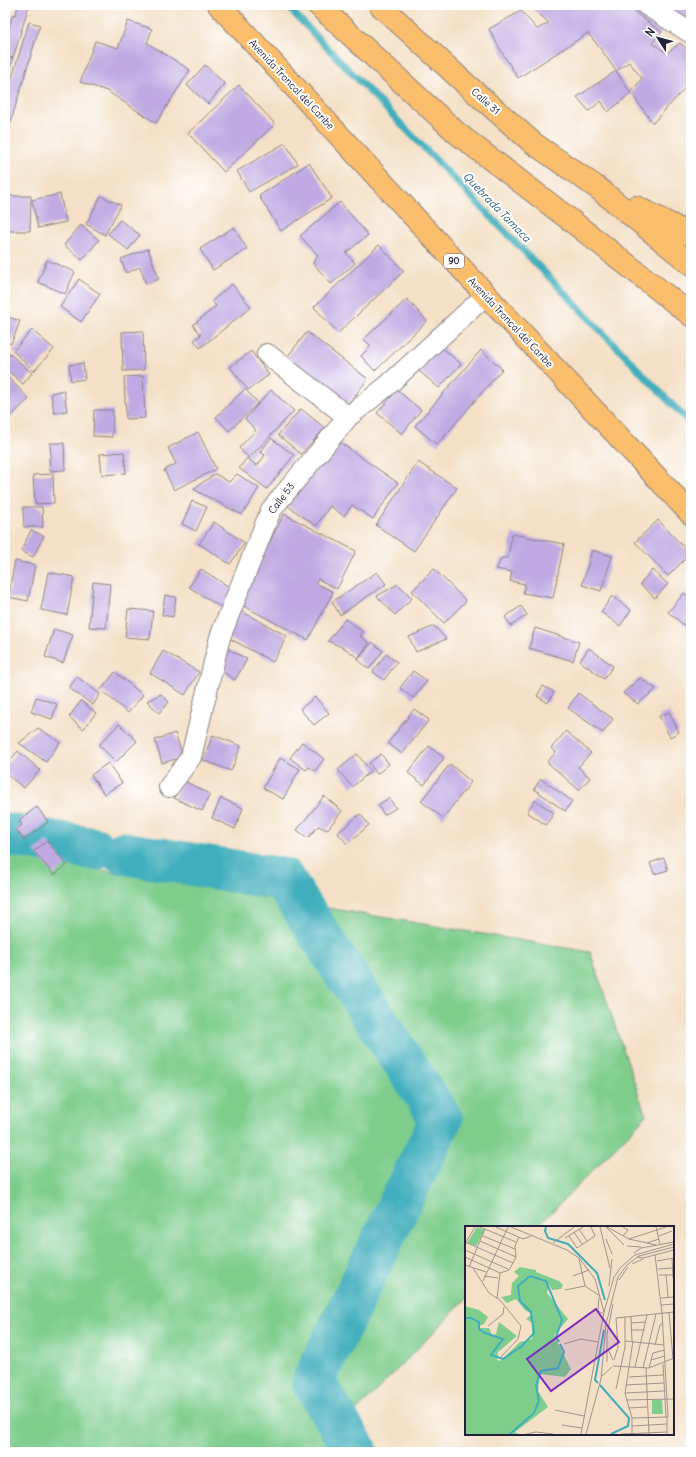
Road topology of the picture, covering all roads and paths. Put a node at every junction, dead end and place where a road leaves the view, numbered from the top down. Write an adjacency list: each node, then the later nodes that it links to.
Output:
1 (220, 5): 9 (main road, Avenida Troncal del Caribe / 90)
2 (318, 5): 10 (main road)
3 (380, 5): 6 (main road, Calle 31)
4 (646, 5): 5 (street)
5 (691, 33)
6 (599, 189): 7 (main road); 8 (main road)
7 (691, 235)
8 (691, 264)
9 (486, 295): 12 (street, Calle 53); 13 (main road, Avenida Troncal del Caribe / 90)
10 (691, 316)
11 (266, 354): 12 (street)
12 (348, 417): 14 (street, Calle 53)
13 (691, 514)
14 (169, 787)

